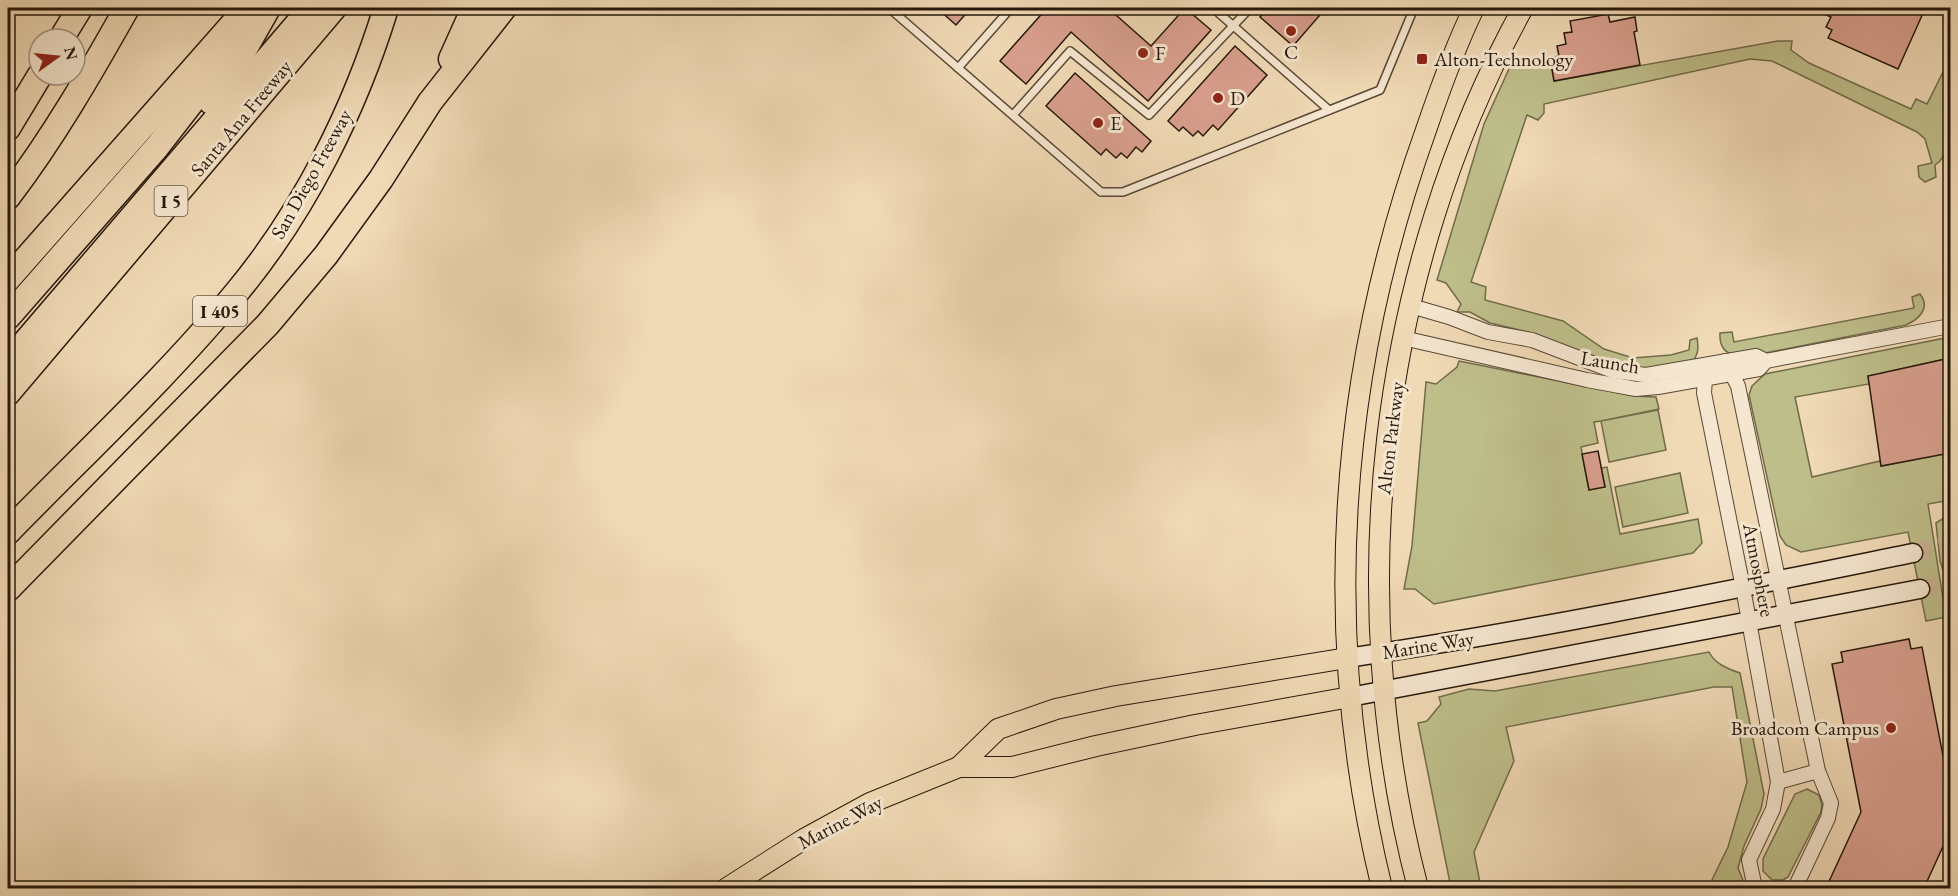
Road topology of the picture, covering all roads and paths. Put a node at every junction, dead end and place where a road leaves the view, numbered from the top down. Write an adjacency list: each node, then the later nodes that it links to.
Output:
1 (80, 8): 18 (highway)
2 (127, 8): 25 (highway)
3 (249, 8): 26 (highway); 28 (highway)
4 (268, 8): 32 (highway)
5 (311, 8): 34 (highway)
6 (334, 8): 37 (highway, Santa Ana Freeway / I 5)
7 (386, 8): 38 (highway, San Diego Freeway / I 405)
8 (474, 8): 21 (highway)
9 (504, 8): 21 (highway)
10 (889, 8): 19 (lane)
11 (1011, 8): 19 (lane)
12 (1213, 8): 17 (lane)
13 (1250, 8): 17 (lane)
14 (1414, 8): 22 (lane)
15 (1474, 8): 47 (main road, Alton Parkway)
16 (1523, 8): 27 (main road, Alton Parkway)
17 (1233, 26): 22 (lane); 23 (lane)
18 (68, 27)
19 (958, 68): 23 (lane)
20 (33, 87): 24 (highway)
21 (430, 102): 42 (highway)
22 (1329, 111): 23 (lane)
23 (1013, 115)
24 (8, 128)
25 (8, 197)
26 (8, 279)
27 (1411, 306): 30 (street, Launch); 31 (main road, Alton Parkway)
28 (8, 317)
29 (1950, 326): 35 (street, Launch)
30 (1488, 332): 33 (street); 36 (street, Launch)
31 (1404, 338): 33 (street, Launch); 46 (main road, Alton Parkway)
32 (8, 342)
33 (1482, 355): 36 (street, Launch)
34 (8, 362)
35 (1728, 367): 36 (street, Launch); 40 (street, Atmosphere)
36 (1706, 371): 41 (street, Atmosphere)
37 (8, 393)
38 (8, 532)
39 (1913, 552): 40 (main road, Marine Way)
40 (1778, 581): 41 (main road, Marine Way); 44 (street, Atmosphere)
41 (1743, 588): 45 (street, Atmosphere); 46 (main road, Marine Way)
42 (8, 589)
43 (1920, 589): 44 (main road, Marine Way)
44 (1785, 615): 45 (main road, Marine Way); 51 (street, Atmosphere)
45 (1750, 622): 48 (main road, Marine Way); 52 (street, Atmosphere)
46 (1381, 653): 47 (main road, Marine Way); 48 (main road, Alton Parkway)
47 (1347, 658): 49 (main road, Alton Parkway); 50 (main road, Marine Way)
48 (1385, 689): 49 (main road, Marine Way); 55 (main road, Alton Parkway)
49 (1350, 697): 50 (main road, Marine Way); 54 (main road, Alton Parkway)
50 (959, 767): 53 (main road, Marine Way)
51 (1818, 771): 52 (street); 57 (street, Atmosphere)
52 (1778, 782): 56 (street, Atmosphere)
53 (727, 888)
54 (1382, 888)
55 (1418, 888)
56 (1755, 888)
57 (1795, 888)

